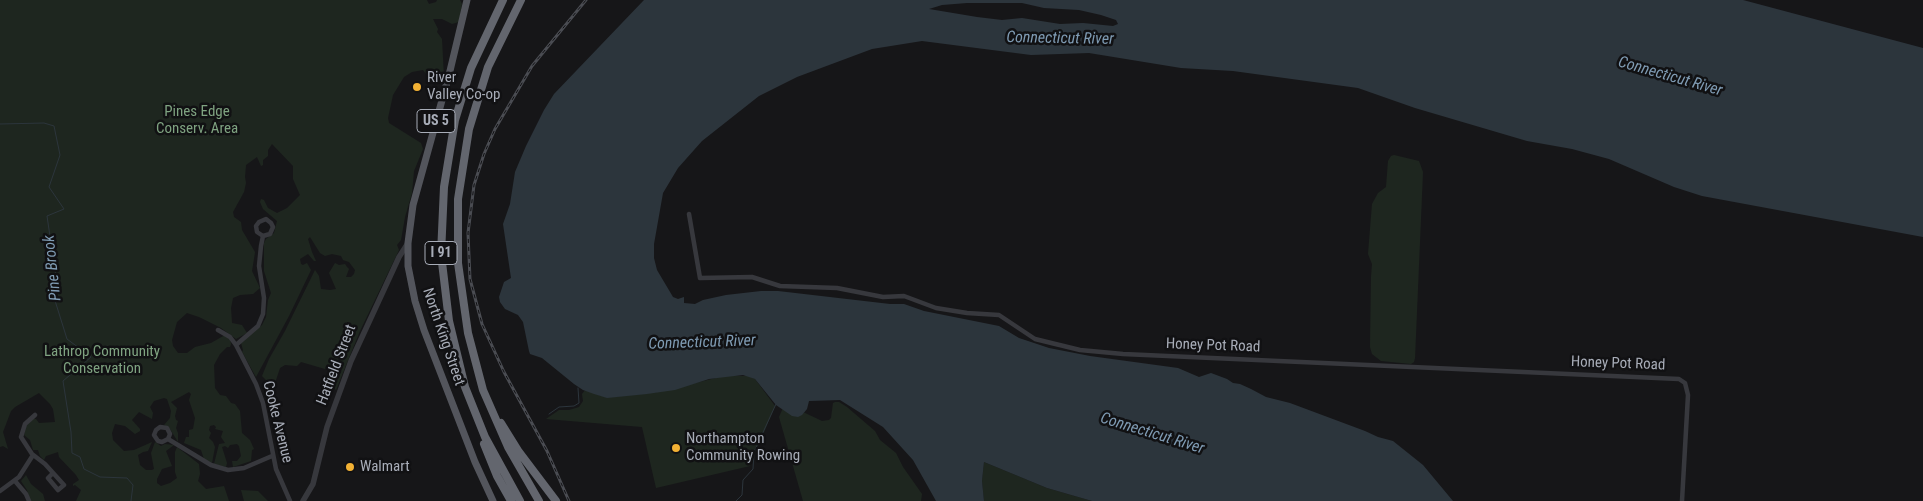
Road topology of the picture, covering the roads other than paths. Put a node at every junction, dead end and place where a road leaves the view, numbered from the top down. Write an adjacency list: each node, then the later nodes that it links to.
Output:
1 (467, 0): 6 (main road, North King Street / US 5)
2 (502, 0): 10 (highway, I 91)
3 (521, 0): 7 (highway, I 91)
4 (689, 214): 26 (street, Honey Pot Road)
5 (263, 236): 9 (street)
6 (408, 243): 20 (street, Hatfield Street); 21 (main road, North King Street / US 5)
7 (466, 327): 24 (highway, I 91); 25 (highway)
8 (218, 330): 9 (street, Cooke Avenue)
9 (236, 345): 14 (street, Cooke Avenue)
10 (470, 400): 22 (highway); 23 (highway, I 91)
11 (35, 415): 13 (street)
12 (168, 439): 14 (street)
13 (33, 455): 15 (street); 16 (street)
14 (272, 456): 19 (street, Cooke Avenue)
15 (53, 473)
16 (15, 480): 17 (street); 18 (street)
17 (0, 490)
18 (29, 501)
19 (290, 501)
20 (303, 501)
21 (492, 501)
22 (511, 501)
23 (520, 501)
24 (539, 501)
25 (556, 501)
26 (1682, 501)

